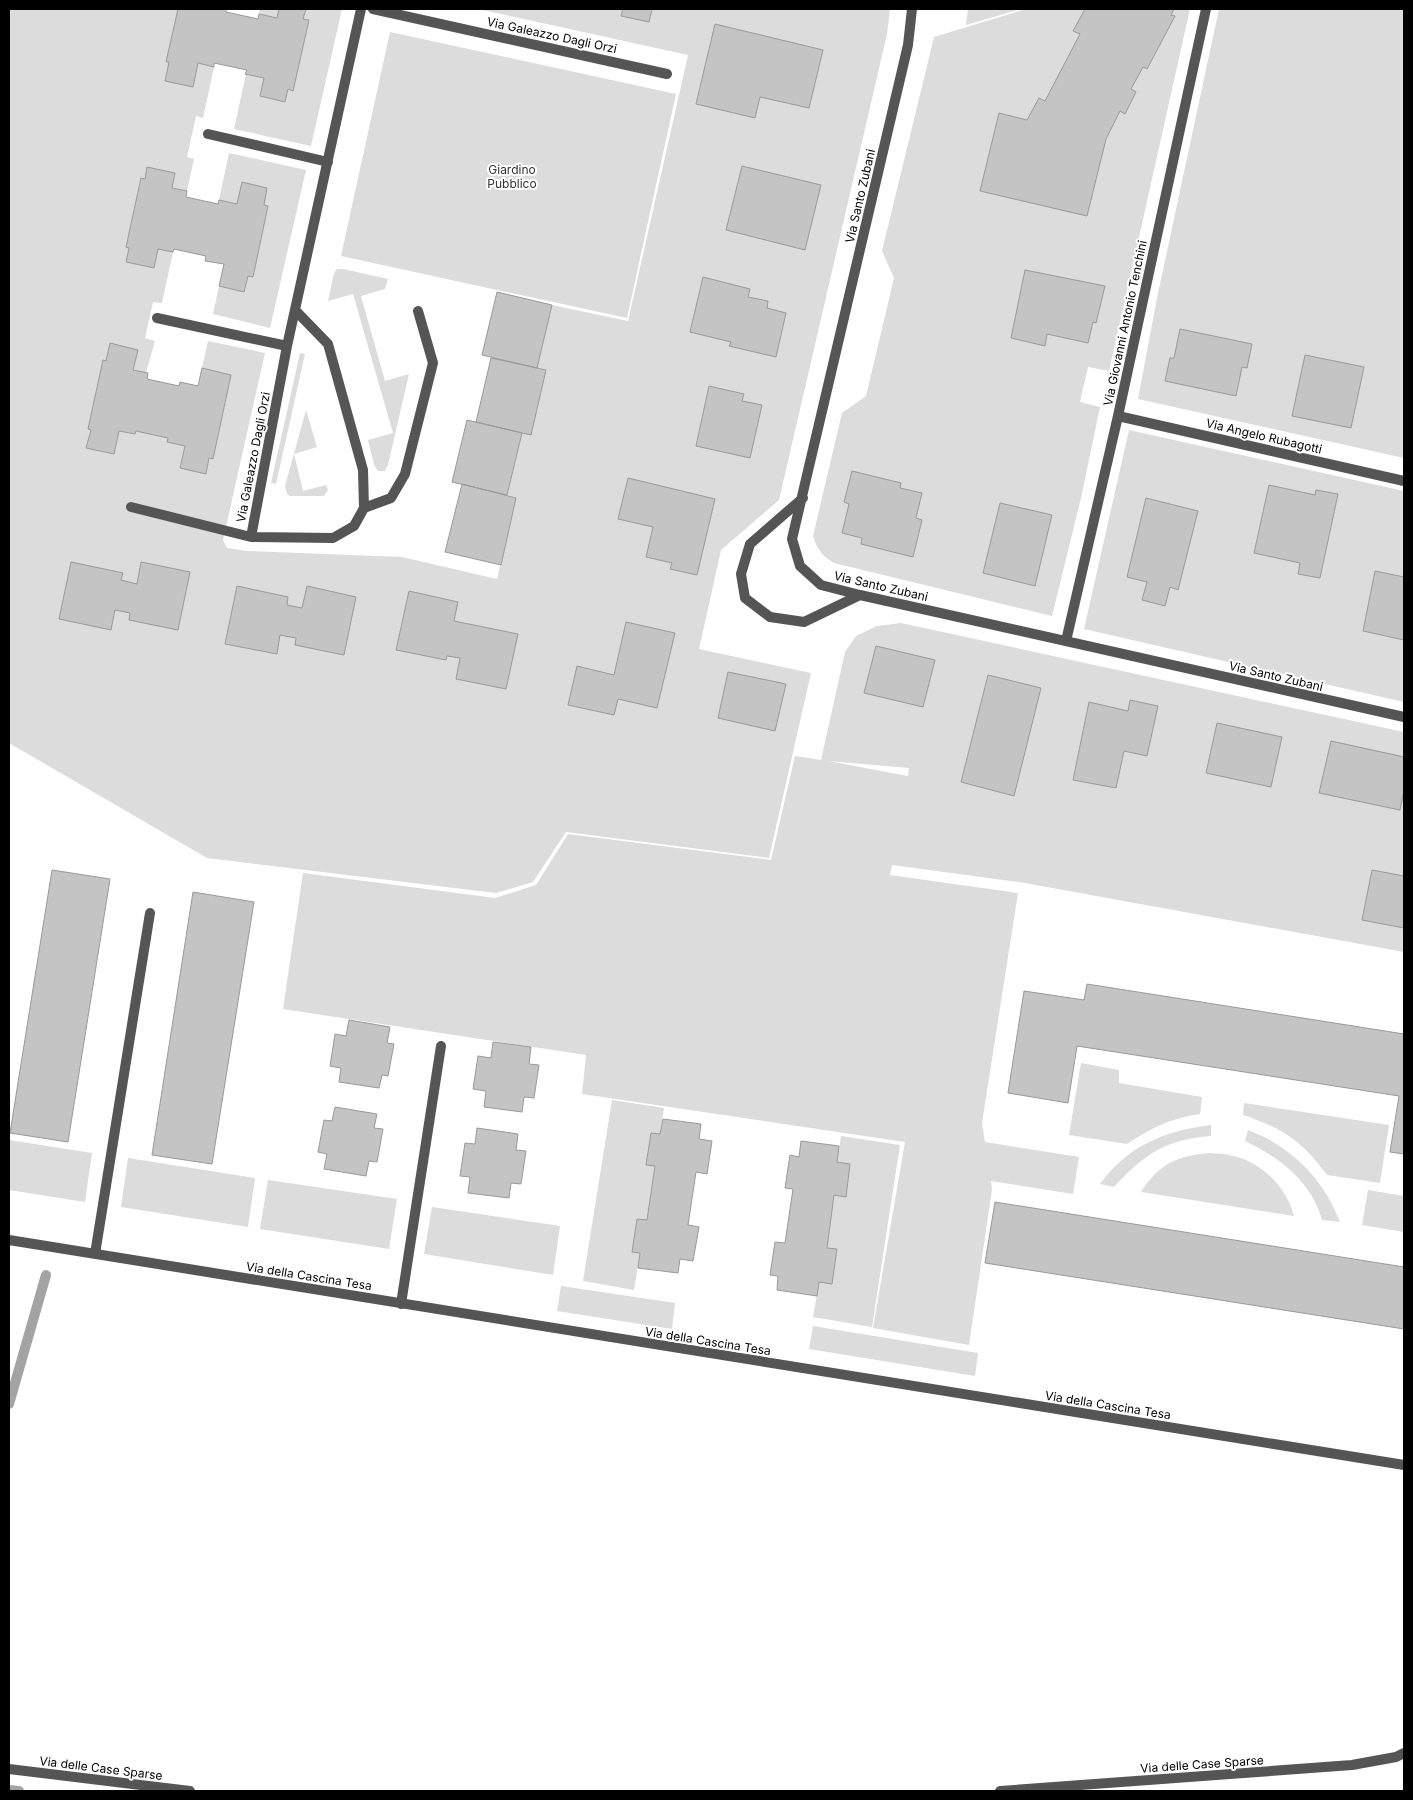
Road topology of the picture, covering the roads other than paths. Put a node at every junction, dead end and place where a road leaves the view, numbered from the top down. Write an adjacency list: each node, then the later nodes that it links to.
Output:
1 (361, 9): 7 (street, Via Galeazzo Dagli Orzi)
2 (373, 9): 5 (street, Via Galeazzo Dagli Orzi)
3 (912, 9): 14 (street, Via Santo Zubani)
4 (1206, 9): 12 (street, Via Giovanni Antonio Tenchini)
5 (667, 74)
6 (208, 134): 7 (street)
7 (328, 162): 8 (street, Via Galeazzo Dagli Orzi)
8 (295, 310): 11 (street, Via Galeazzo Dagli Orzi); 16 (street)
9 (418, 311): 16 (street)
10 (157, 318): 11 (street)
11 (287, 346): 17 (street, Via Galeazzo Dagli Orzi)
12 (1118, 416): 13 (street, Via Angelo Rubagotti); 19 (street, Via Giovanni Antonio Tenchini)
13 (1404, 481)
14 (803, 498): 18 (street, Via Santo Zubani); 18 (street)
15 (130, 507): 17 (street)
16 (364, 508): 17 (street, Via Galeazzo Dagli Orzi)
17 (251, 537)
18 (860, 595): 19 (street, Via Santo Zubani)
19 (1066, 641): 20 (street, Via Santo Zubani)
20 (1404, 717)
21 (150, 913): 24 (street)
22 (441, 1046): 25 (street)
23 (9, 1240): 24 (street, Via della Cascina Tesa)
24 (94, 1254): 25 (street, Via della Cascina Tesa)
25 (402, 1304): 26 (street, Via della Cascina Tesa)
26 (1404, 1466)
27 (1404, 1753): 30 (street, Via delle Case Sparse)
28 (9, 1769): 29 (street, Via delle Case Sparse)
29 (190, 1791)
30 (1000, 1791)

